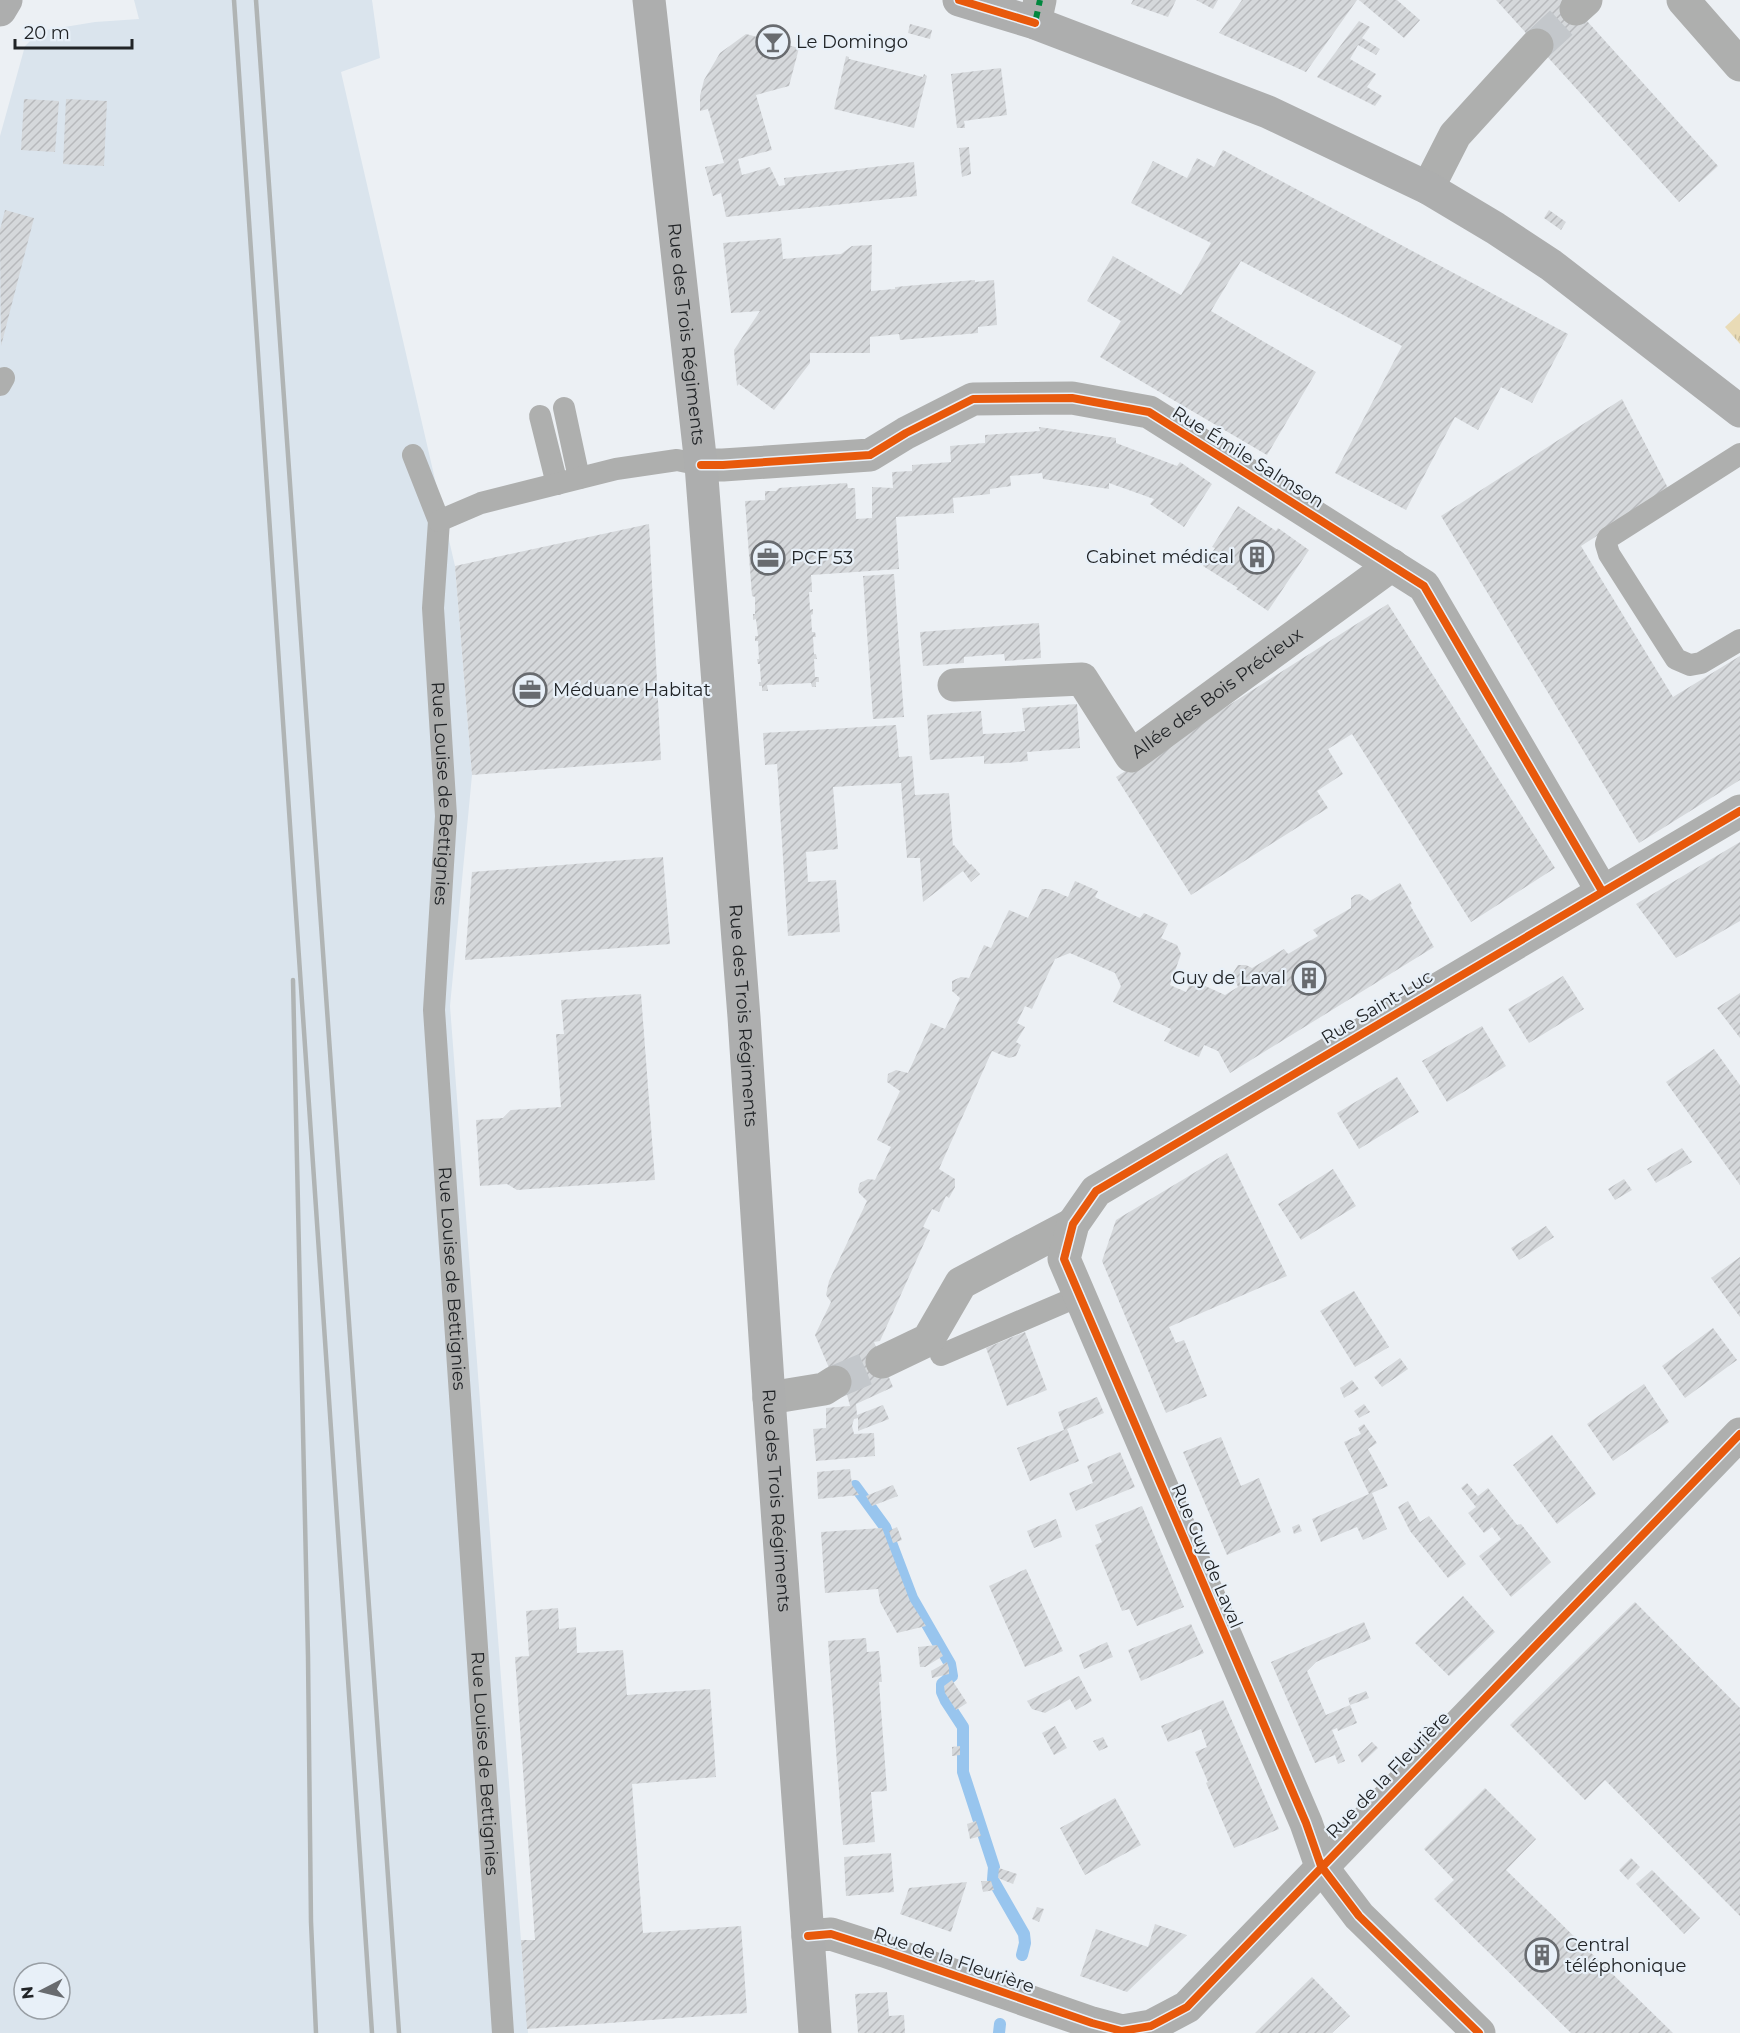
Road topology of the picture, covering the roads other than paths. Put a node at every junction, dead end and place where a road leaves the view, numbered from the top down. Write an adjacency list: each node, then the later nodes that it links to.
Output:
1 (6, 0): 5 (main road)
2 (649, 0): 15 (main road, Rue des Trois Régiments)
3 (959, 0): 6 (main road)
4 (1683, 0): 8 (street)
5 (0, 10)
6 (1038, 12): 9 (main road)
7 (1537, 45): 9 (street)
8 (1740, 65)
9 (1428, 188): 11 (main road)
10 (564, 408): 16 (lane)
11 (1740, 411)
12 (540, 416): 17 (lane)
13 (1740, 454): 20 (lane)
14 (413, 455): 18 (lane)
15 (701, 465): 16 (lane); 19 (street, Rue Émile Salmson); 30 (main road, Rue des Trois Régiments)
16 (579, 478): 17 (lane)
17 (557, 484): 18 (lane)
18 (439, 521): 34 (lane, Rue Louise de Bettignies)
19 (1392, 565): 21 (street, Allée des Bois Précieux); 23 (street, Rue Émile Salmson)
20 (1740, 639)
21 (954, 685)
22 (1740, 811): 23 (street, Rue Saint-Luc)
23 (1602, 891): 24 (street, Rue Saint-Luc)
24 (1073, 1224): 25 (street, Rue Saint-Luc); 28 (street)
25 (1064, 1258): 26 (street, Rue Guy de Laval)
26 (1079, 1296): 27 (lane); 32 (street, Rue Guy de Laval)
27 (941, 1355)
28 (882, 1362)
29 (835, 1382): 30 (street)
30 (769, 1398): 33 (main road, Rue des Trois Régiments)
31 (1740, 1434): 32 (street, Rue de la Fleurière)
32 (1321, 1866): 33 (street, Rue de la Fleurière); 36 (street, Rue Guy de Laval)
33 (808, 1936): 35 (main road, Rue des Trois Régiments)
34 (503, 2033)
35 (815, 2033)
36 (1479, 2033)

